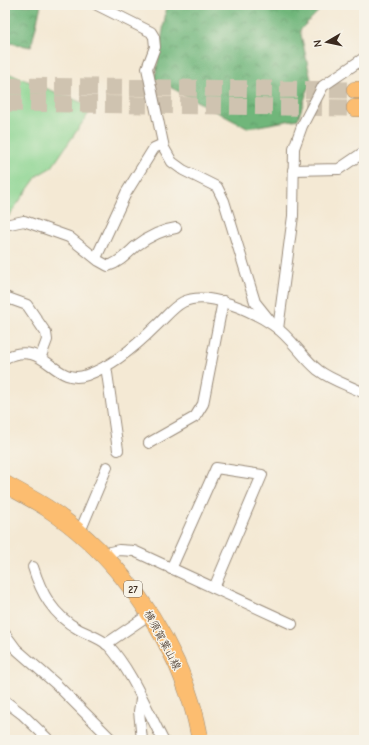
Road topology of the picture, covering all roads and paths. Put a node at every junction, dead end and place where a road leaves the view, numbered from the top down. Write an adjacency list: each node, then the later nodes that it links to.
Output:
1 (96, 5): 3 (street)
2 (364, 58): 5 (street)
3 (163, 144): 8 (street); 11 (street)
4 (364, 152): 5 (street)
5 (293, 170): 11 (street)
6 (5, 225): 8 (street)
7 (176, 228): 8 (street)
8 (96, 258)
9 (5, 297): 12 (street)
10 (222, 301): 11 (street); 14 (street); 16 (street)
11 (276, 327): 15 (street)
12 (41, 356): 13 (street); 14 (street)
13 (5, 358)
14 (106, 366): 17 (street)
15 (364, 393)
16 (148, 443)
17 (118, 450)
18 (107, 467): 20 (street)
19 (5, 484): 20 (main road, 横須賀葉山線 / 27)
20 (79, 534): 21 (main road, 横須賀葉山線 / 27)
21 (101, 554): 23 (street); 25 (main road, 横須賀葉山線 / 27)
22 (33, 567): 28 (street)
23 (171, 569): 24 (street); 24 (street)
24 (214, 588): 26 (street)
25 (150, 614): 28 (street); 35 (main road, 横須賀葉山線 / 27)
26 (292, 624)
27 (5, 634): 32 (street)
28 (106, 644): 29 (street)
29 (141, 699): 33 (street); 34 (street)
30 (5, 701): 31 (street)
31 (49, 740)
32 (112, 740)
33 (142, 740)
34 (163, 740)
35 (200, 740)

